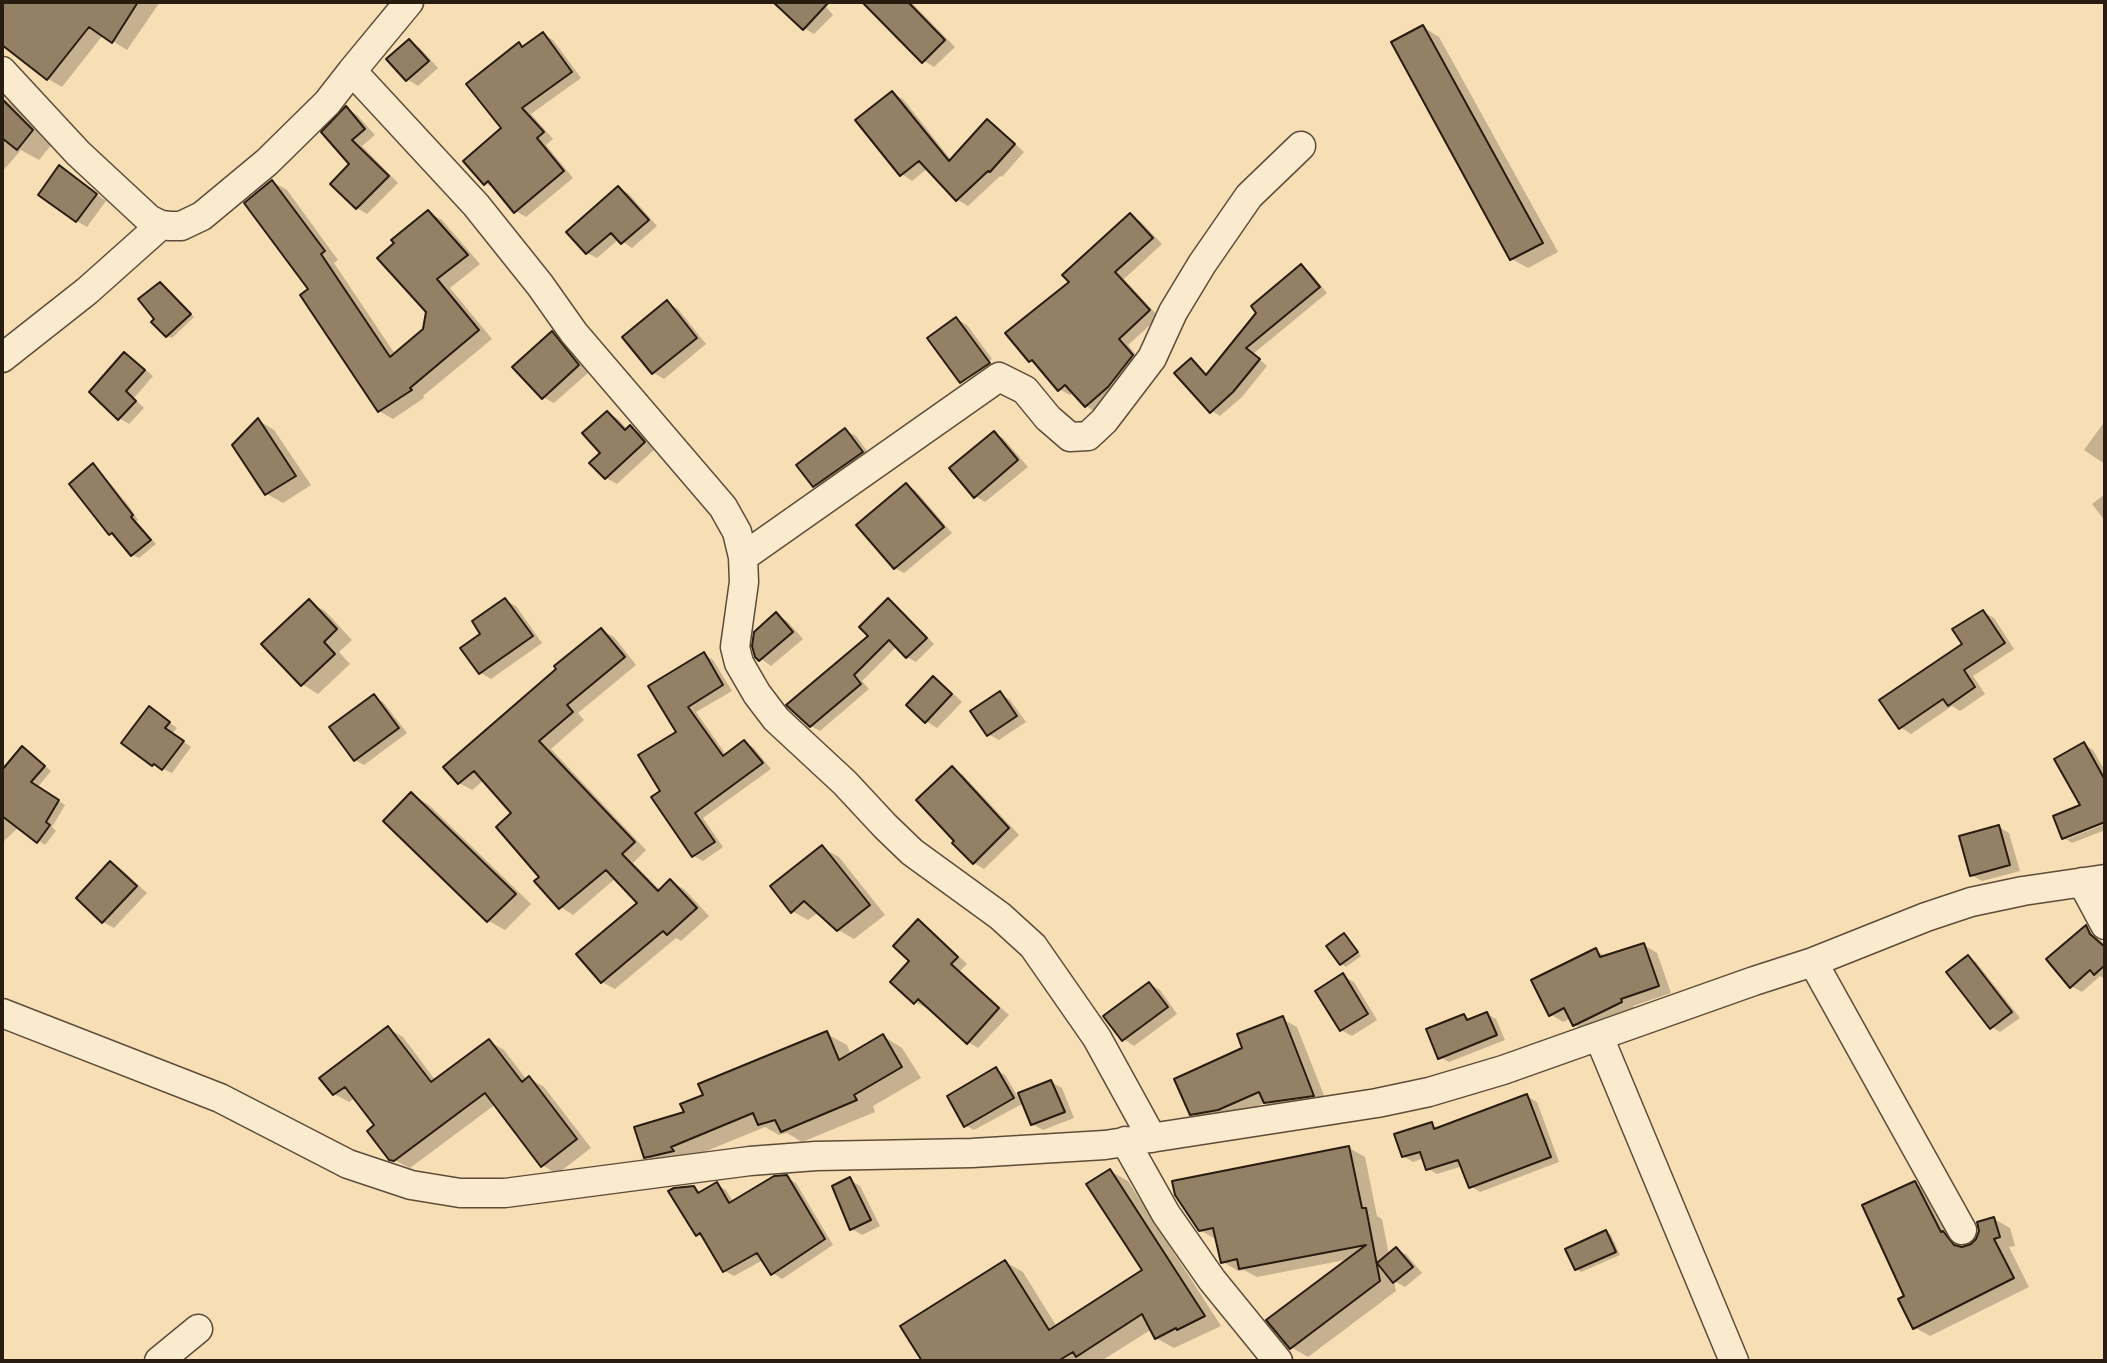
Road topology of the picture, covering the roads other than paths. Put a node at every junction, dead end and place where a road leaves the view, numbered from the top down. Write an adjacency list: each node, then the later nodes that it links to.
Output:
1 (409, 2): 3 (street)
2 (2, 71): 5 (street)
3 (352, 71): 5 (street); 7 (street)
4 (1301, 146): 7 (street)
5 (161, 225): 6 (street)
6 (2, 358)
7 (743, 557): 13 (street)
8 (2094, 881): 9 (street); 10 (street)
9 (2105, 925)
10 (1813, 962): 12 (street); 14 (street)
11 (2, 1013): 13 (street)
12 (1599, 1037): 13 (street); 18 (street)
13 (1138, 1140): 17 (street)
14 (1962, 1230)
15 (198, 1329): 16 (street)
16 (159, 1361)
17 (1278, 1361)
18 (1734, 1361)

